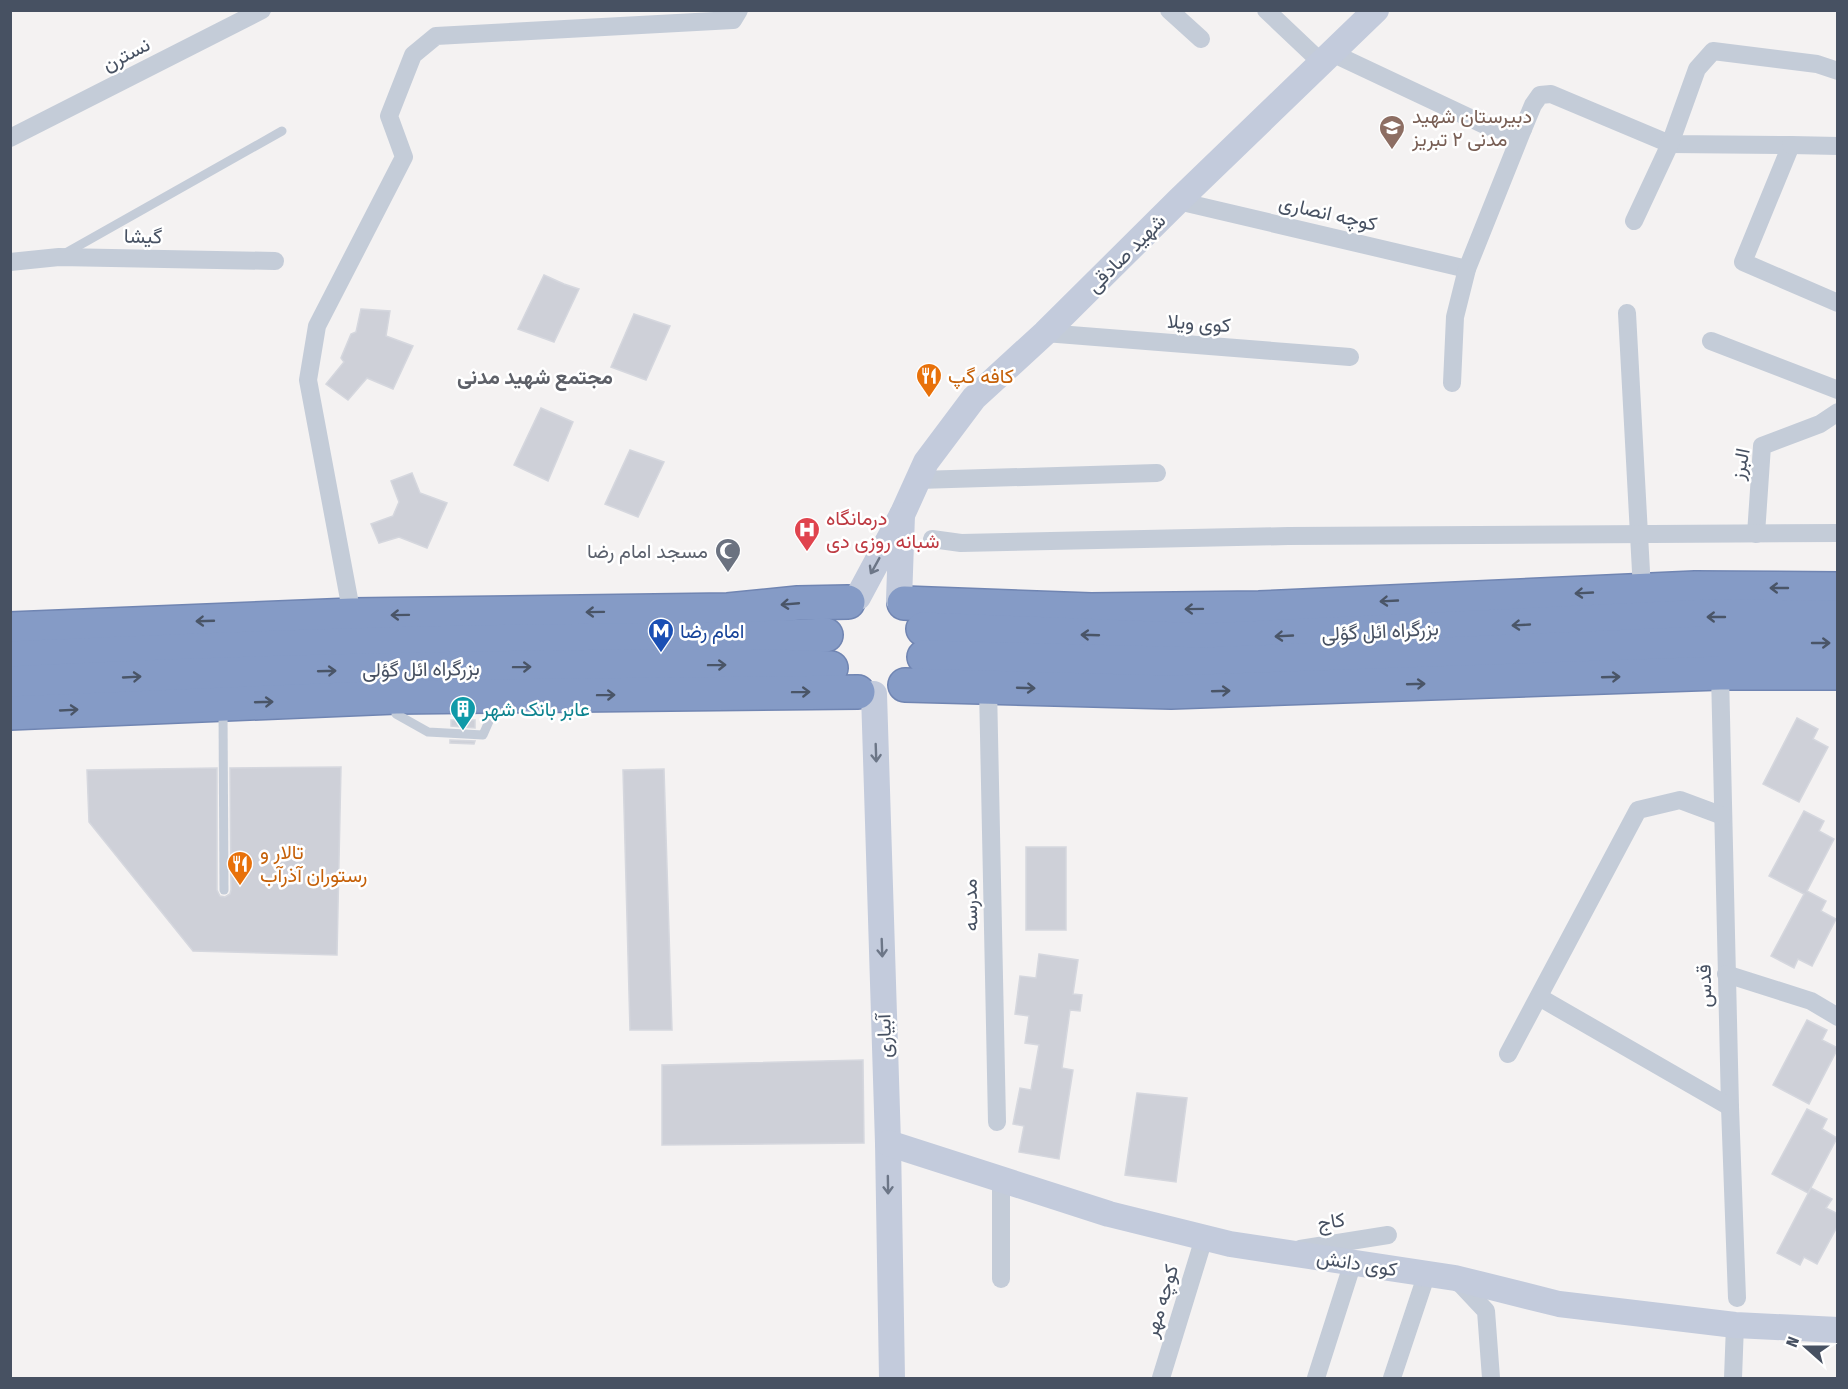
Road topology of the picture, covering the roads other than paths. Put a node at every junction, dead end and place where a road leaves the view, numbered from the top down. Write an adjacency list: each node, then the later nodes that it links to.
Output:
1 (262, 10): 11 (street, نسترن)
2 (739, 10): 40 (street)
3 (1169, 10): 6 (street)
4 (1266, 10): 7 (street)
5 (1366, 14): 7 (main road, شهید صادقی)
6 (1201, 39)
7 (1328, 58): 9 (street); 15 (main road, شهید صادقی)
8 (1838, 71): 12 (street)
9 (1523, 129): 12 (street); 20 (street)
10 (282, 131): 17 (lane)
11 (10, 138)
12 (1670, 144): 13 (street); 16 (street)
13 (1791, 145): 14 (street); 21 (street)
14 (1838, 146)
15 (1179, 201): 20 (street, کوچه انصاری); 23 (main road, شهید صادقی)
16 (1634, 222)
17 (59, 257): 18 (street, گیشا); 19 (street, گیشا)
18 (275, 261)
19 (10, 262)
20 (1467, 269): 26 (street)
21 (1838, 303)
22 (1628, 313): 32 (street)
23 (1045, 333): 25 (street, کوی ویلا); 30 (main road, شهید صادقی)
24 (1711, 341): 27 (street)
25 (1350, 357)
26 (1452, 383)
27 (1838, 390)
28 (1838, 412): 34 (street, البرز)
29 (1157, 473): 30 (street)
30 (918, 480): 31 (main road, شهید صادقی)
31 (903, 515): 38 (main road, شهید صادقی, one-way to 38); 39 (main road, شهید صادقی)
32 (1639, 533): 34 (street); 35 (street); 37 (street)
33 (1838, 533): 34 (street)
34 (1756, 534)
35 (932, 539)
36 (1838, 589): 37 (highway, one-way to 37)
37 (1642, 590): 39 (highway, one-way to 39)
38 (853, 600): 39 (highway); 40 (highway, one-way to 40); 43 (highway)
39 (901, 602): 44 (highway)
40 (352, 615): 42 (highway, one-way to 42)
41 (1838, 617): 44 (highway, بزرگراه ائل گؤلی, one-way to 44)
42 (10, 628)
43 (826, 635): 46 (highway, بزرگراه ائل گؤلی); 47 (highway)
44 (923, 643): 45 (highway, بزرگراه ائل گؤلی, one-way to 45); 51 (highway)
45 (1838, 643)
46 (10, 658)
47 (831, 668): 50 (highway, بزرگراه ائل گؤلی, one-way to 47); 53 (highway)
48 (1720, 673): 49 (highway); 52 (highway, one-way to 48); 58 (street, قدس)
49 (1838, 674)
50 (10, 683)
51 (905, 685): 52 (highway); 53 (highway)
52 (988, 687): 65 (street, مدرسه)
53 (866, 693): 54 (highway, one-way to 53); 66 (main road, آبیاری, one-way to 66)
54 (501, 696): 55 (highway, one-way to 54); 57 (lane)
55 (223, 703): 56 (highway, one-way to 55); 59 (lane)
56 (10, 713)
57 (396, 714)
58 (1723, 816): 60 (street, قدس); 61 (street)
59 (224, 890)
60 (1726, 974): 62 (street); 64 (street, قدس)
61 (1539, 997): 63 (street); 64 (street)
62 (1838, 1017)
63 (1508, 1054)
64 (1730, 1107): 75 (street, قدس)
65 (997, 1122)
66 (888, 1143): 67 (main road, کوی دانش); 78 (main road, آبیاری, one-way to 78)
67 (1001, 1179): 69 (main road, کوی دانش); 74 (street)
68 (1388, 1235): 70 (street, کاج)
69 (1204, 1238): 70 (main road, کوی دانش); 79 (street, کوچه مهر)
70 (1281, 1252): 71 (main road, کوی دانش)
71 (1353, 1262): 72 (main road, کوی دانش); 80 (street)
72 (1427, 1274): 73 (main road, کوی دانش); 81 (street)
73 (1455, 1278): 76 (main road, کوی دانش); 82 (street)
74 (1001, 1279)
75 (1737, 1298)
76 (1735, 1325): 77 (main road, کوی دانش); 83 (street)
77 (1838, 1330)
78 (889, 1372)
79 (1161, 1378)
80 (1316, 1378)
81 (1392, 1378)
82 (1491, 1378)
83 (1732, 1378)

